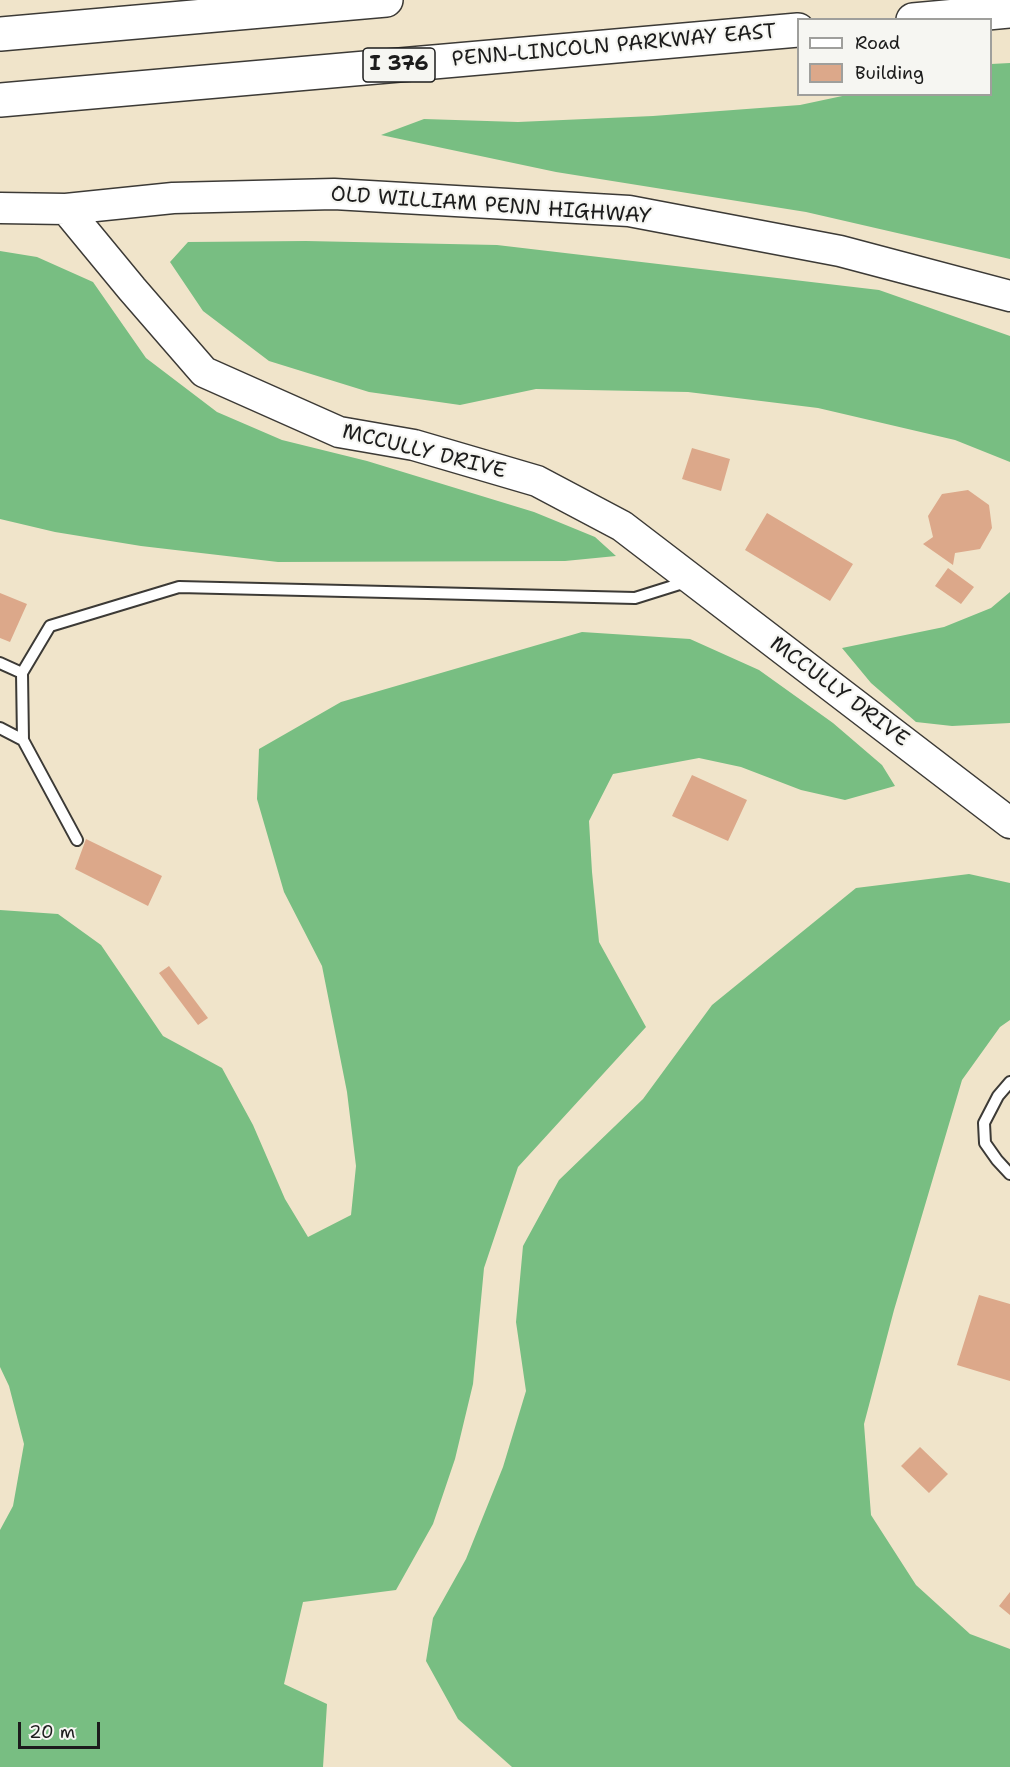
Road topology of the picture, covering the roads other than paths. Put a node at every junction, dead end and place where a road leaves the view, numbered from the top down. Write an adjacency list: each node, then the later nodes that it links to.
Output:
1 (386, 0): 5 (highway)
2 (1010, 11): 3 (highway)
3 (935, 18)
4 (797, 30): 6 (highway, PENN-LINCOLN PARKWAY EAST / I 376)
5 (0, 34)
6 (0, 100)
7 (0, 208): 8 (street, OLD WILLIAM PENN HIGHWAY)
8 (66, 209): 9 (street, OLD WILLIAM PENN HIGHWAY); 10 (street, MCCULLY DRIVE)
9 (1010, 296)
10 (692, 580): 12 (lane); 15 (street, MCCULLY DRIVE)
11 (0, 663): 12 (lane)
12 (21, 673): 14 (lane)
13 (0, 728): 14 (lane)
14 (23, 740): 16 (lane)
15 (1010, 823)
16 (77, 840)
17 (1010, 1082): 18 (lane)
18 (1010, 1174)

